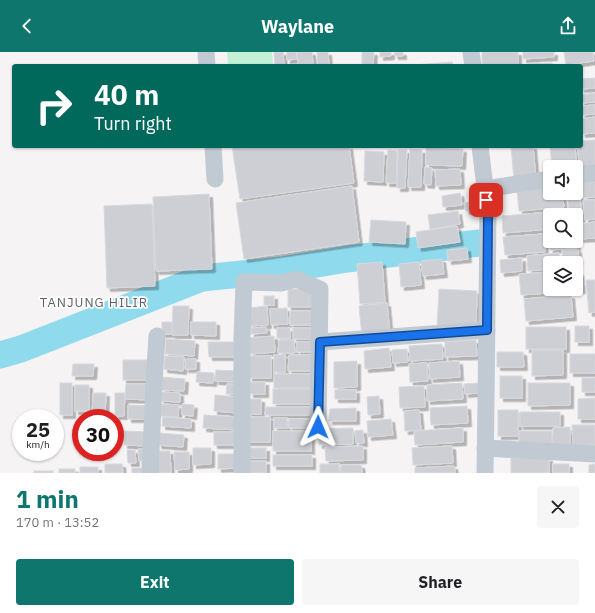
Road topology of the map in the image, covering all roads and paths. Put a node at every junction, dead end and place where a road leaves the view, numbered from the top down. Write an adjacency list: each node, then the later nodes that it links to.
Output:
1 (206, 52): 3 (street)
2 (471, 52): 4 (street)
3 (207, 64)
4 (473, 64)
5 (213, 148): 9 (street)
6 (480, 148): 11 (street)
7 (595, 173): 8 (street)
8 (583, 174)
9 (215, 179)
10 (543, 180): 11 (street)
11 (485, 188): 12 (street)
12 (487, 330): 14 (street); 16 (street)
13 (158, 336): 18 (street)
14 (320, 342): 15 (street); 19 (street)
15 (318, 427)
16 (485, 448): 17 (street); 20 (street)
17 (595, 454)
18 (150, 473)
19 (242, 473)
20 (485, 473)

